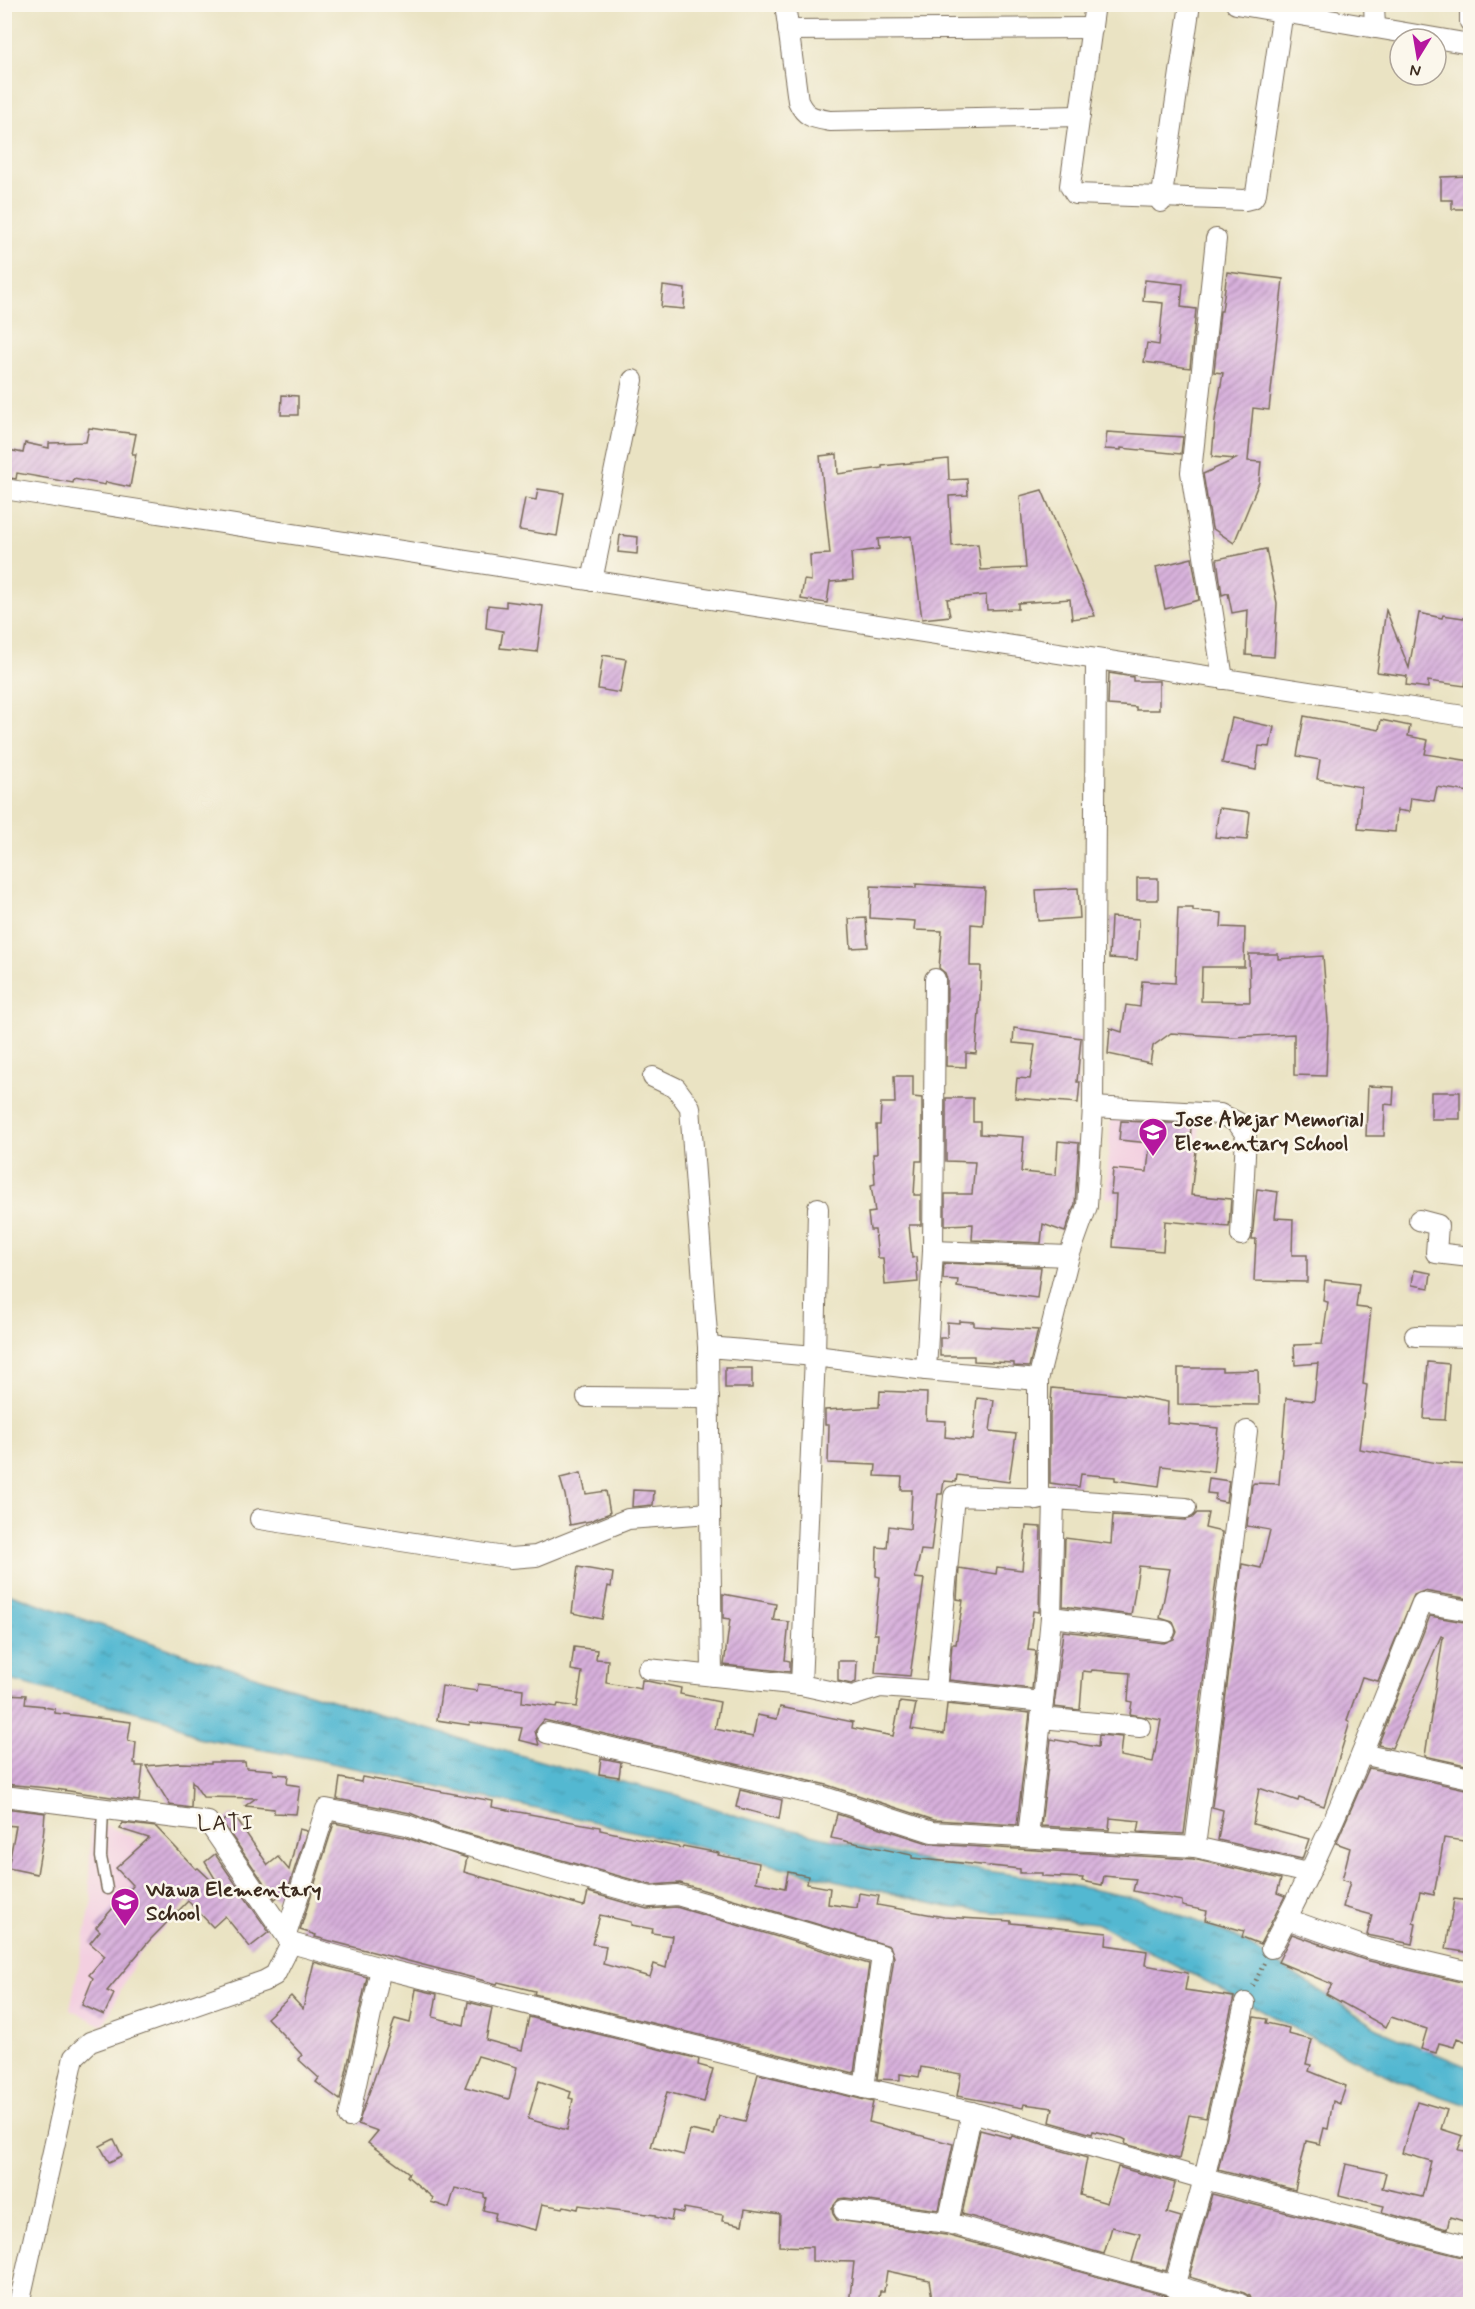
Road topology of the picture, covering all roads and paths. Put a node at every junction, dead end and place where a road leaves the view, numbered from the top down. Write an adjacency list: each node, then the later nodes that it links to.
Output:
1 (785, 4): 11 (street)
2 (1095, 4): 9 (street)
3 (1190, 4): 14 (street)
4 (1236, 4): 7 (street)
5 (1374, 4): 10 (street)
6 (1470, 4): 8 (street)
7 (1284, 8): 10 (street); 14 (street)
8 (1470, 22)
9 (1092, 28): 11 (street); 13 (street)
10 (1374, 28): 12 (street)
11 (788, 30): 13 (street)
12 (1470, 44)
13 (1080, 116): 14 (street)
14 (1162, 200)
15 (1216, 239): 20 (street)
16 (633, 380): 18 (street)
17 (4, 489): 18 (street)
18 (592, 581): 19 (street)
19 (1096, 660): 20 (street); 24 (street)
20 (1223, 679): 21 (street)
21 (1470, 717)
22 (935, 979): 28 (street)
23 (653, 1077): 33 (street)
24 (1094, 1107): 27 (street); 29 (street)
25 (818, 1208): 34 (street)
26 (1419, 1220): 30 (street)
27 (1241, 1235)
28 (933, 1251): 29 (street); 35 (street)
29 (1069, 1256): 36 (street)
30 (1470, 1257)
31 (1415, 1336): 32 (street)
32 (1470, 1337)
33 (708, 1347): 34 (street); 38 (street)
34 (815, 1356): 35 (street); 49 (street)
35 (926, 1370): 36 (street)
36 (1038, 1380): 40 (street)
37 (587, 1398): 38 (street)
38 (709, 1398): 42 (street)
39 (1247, 1431): 59 (street)
40 (1046, 1499): 41 (street); 45 (street); 50 (street)
41 (1186, 1508)
42 (710, 1513): 43 (street); 48 (street)
43 (260, 1519)
44 (1470, 1611): 54 (street)
45 (1051, 1617): 46 (street); 51 (street)
46 (1165, 1630)
47 (648, 1669): 48 (street)
48 (712, 1676): 49 (street)
49 (801, 1685): 50 (street)
50 (936, 1691): 51 (street)
51 (1042, 1710): 52 (street); 58 (street)
52 (1140, 1728)
53 (548, 1733): 58 (street)
54 (1362, 1754): 55 (street); 60 (street)
55 (1470, 1778)
56 (4, 1796): 57 (street)
57 (103, 1809): 61 (lane); 63 (street)
58 (1028, 1837): 59 (street)
59 (1195, 1847): 60 (street)
60 (1308, 1873): 62 (street)
61 (107, 1889)
62 (1287, 1919): 64 (street); 66 (street)
63 (288, 1939): 65 (street); 68 (street); 76 (street)
64 (1271, 1948): 67 (path)
65 (381, 1968): 68 (street); 70 (street)
66 (1470, 1972)
67 (1245, 2003): 71 (street)
68 (864, 2088): 69 (street)
69 (972, 2112): 71 (street); 73 (street)
70 (349, 2117)
71 (1204, 2179): 74 (street); 75 (street)
72 (844, 2210): 73 (street)
73 (948, 2223): 75 (street)
74 (1470, 2247)
75 (1174, 2288): 77 (street)
76 (19, 2304)
77 (1240, 2304)

